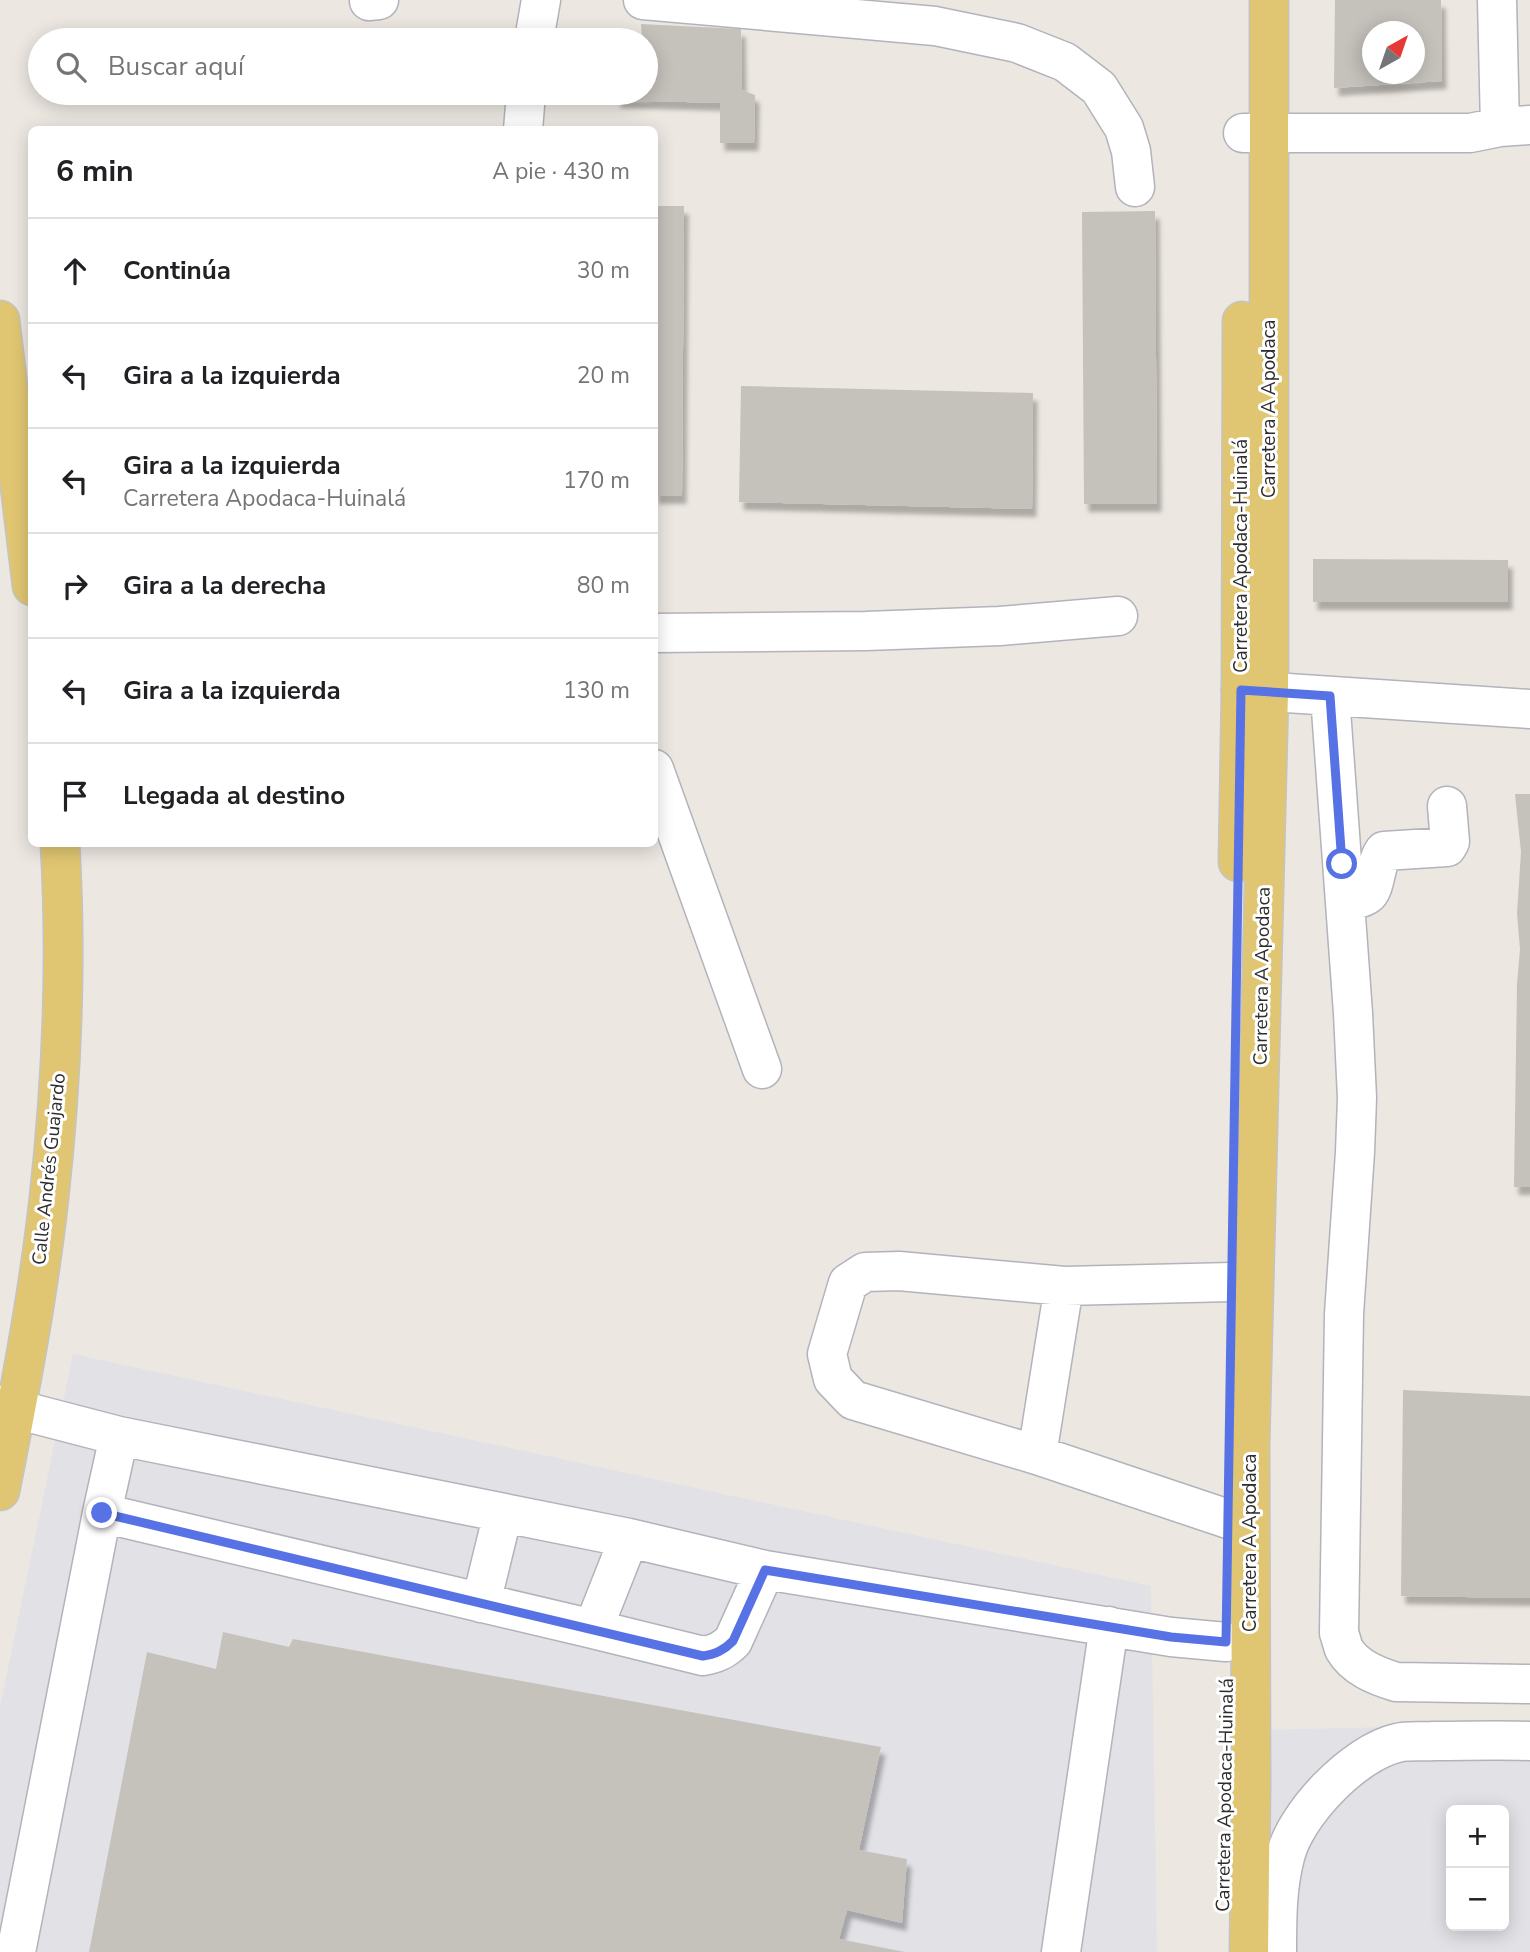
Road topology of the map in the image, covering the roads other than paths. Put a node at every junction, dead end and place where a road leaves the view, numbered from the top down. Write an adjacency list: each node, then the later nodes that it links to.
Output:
1 (379, 0): 7 (lane)
2 (541, 0): 8 (lane)
3 (643, 0): 13 (lane)
4 (1246, 0): 12 (main road, Carretera Apodaca-Huinalá)
5 (1269, 0): 12 (main road)
6 (1497, 0): 11 (lane)
7 (369, 1)
8 (536, 28)
9 (525, 105): 10 (lane)
10 (523, 126)
11 (1515, 126): 12 (lane)
12 (1256, 133): 19 (main road, Carretera Apodaca-Huinalá)
13 (1135, 187)
14 (0, 320): 15 (main road)
15 (3, 375): 16 (main road)
16 (28, 557)
17 (1118, 616): 18 (lane)
18 (658, 633)
19 (1255, 691): 20 (lane); 27 (main road, Carretera Apodaca-Huinalá); 47 (main road, Carretera A Apodaca)
20 (1330, 696): 21 (lane); 25 (lane)
21 (1530, 709)
22 (658, 780): 26 (lane)
23 (1447, 806): 25 (lane)
24 (60, 847): 29 (main road, Calle Andrés Guajardo)
25 (1345, 903): 42 (lane)
26 (762, 1069)
27 (1232, 1282): 28 (lane); 35 (main road, Carretera Apodaca-Huinalá)
28 (1064, 1286): 31 (lane); 31 (lane)
29 (8, 1407): 30 (lane); 32 (main road, Calle Andrés Guajardo)
30 (118, 1436): 33 (lane); 34 (lane)
31 (1037, 1455): 35 (lane)
32 (0, 1491)
33 (102, 1513): 38 (lane); 44 (lane)
34 (503, 1513): 36 (lane); 38 (lane)
35 (1228, 1519): 41 (main road, Carretera Apodaca-Huinalá)
36 (629, 1538): 37 (lane); 40 (lane)
37 (765, 1570): 39 (lane); 40 (lane)
38 (481, 1602): 40 (lane)
39 (1109, 1626): 41 (lane); 45 (lane)
40 (593, 1629)
41 (1226, 1642): 46 (main road, Carretera Apodaca-Huinalá)
42 (1530, 1684)
43 (1530, 1741): 48 (lane)
44 (16, 1952)
45 (1060, 1952)
46 (1223, 1952)
47 (1249, 1952)
48 (1277, 1952)

